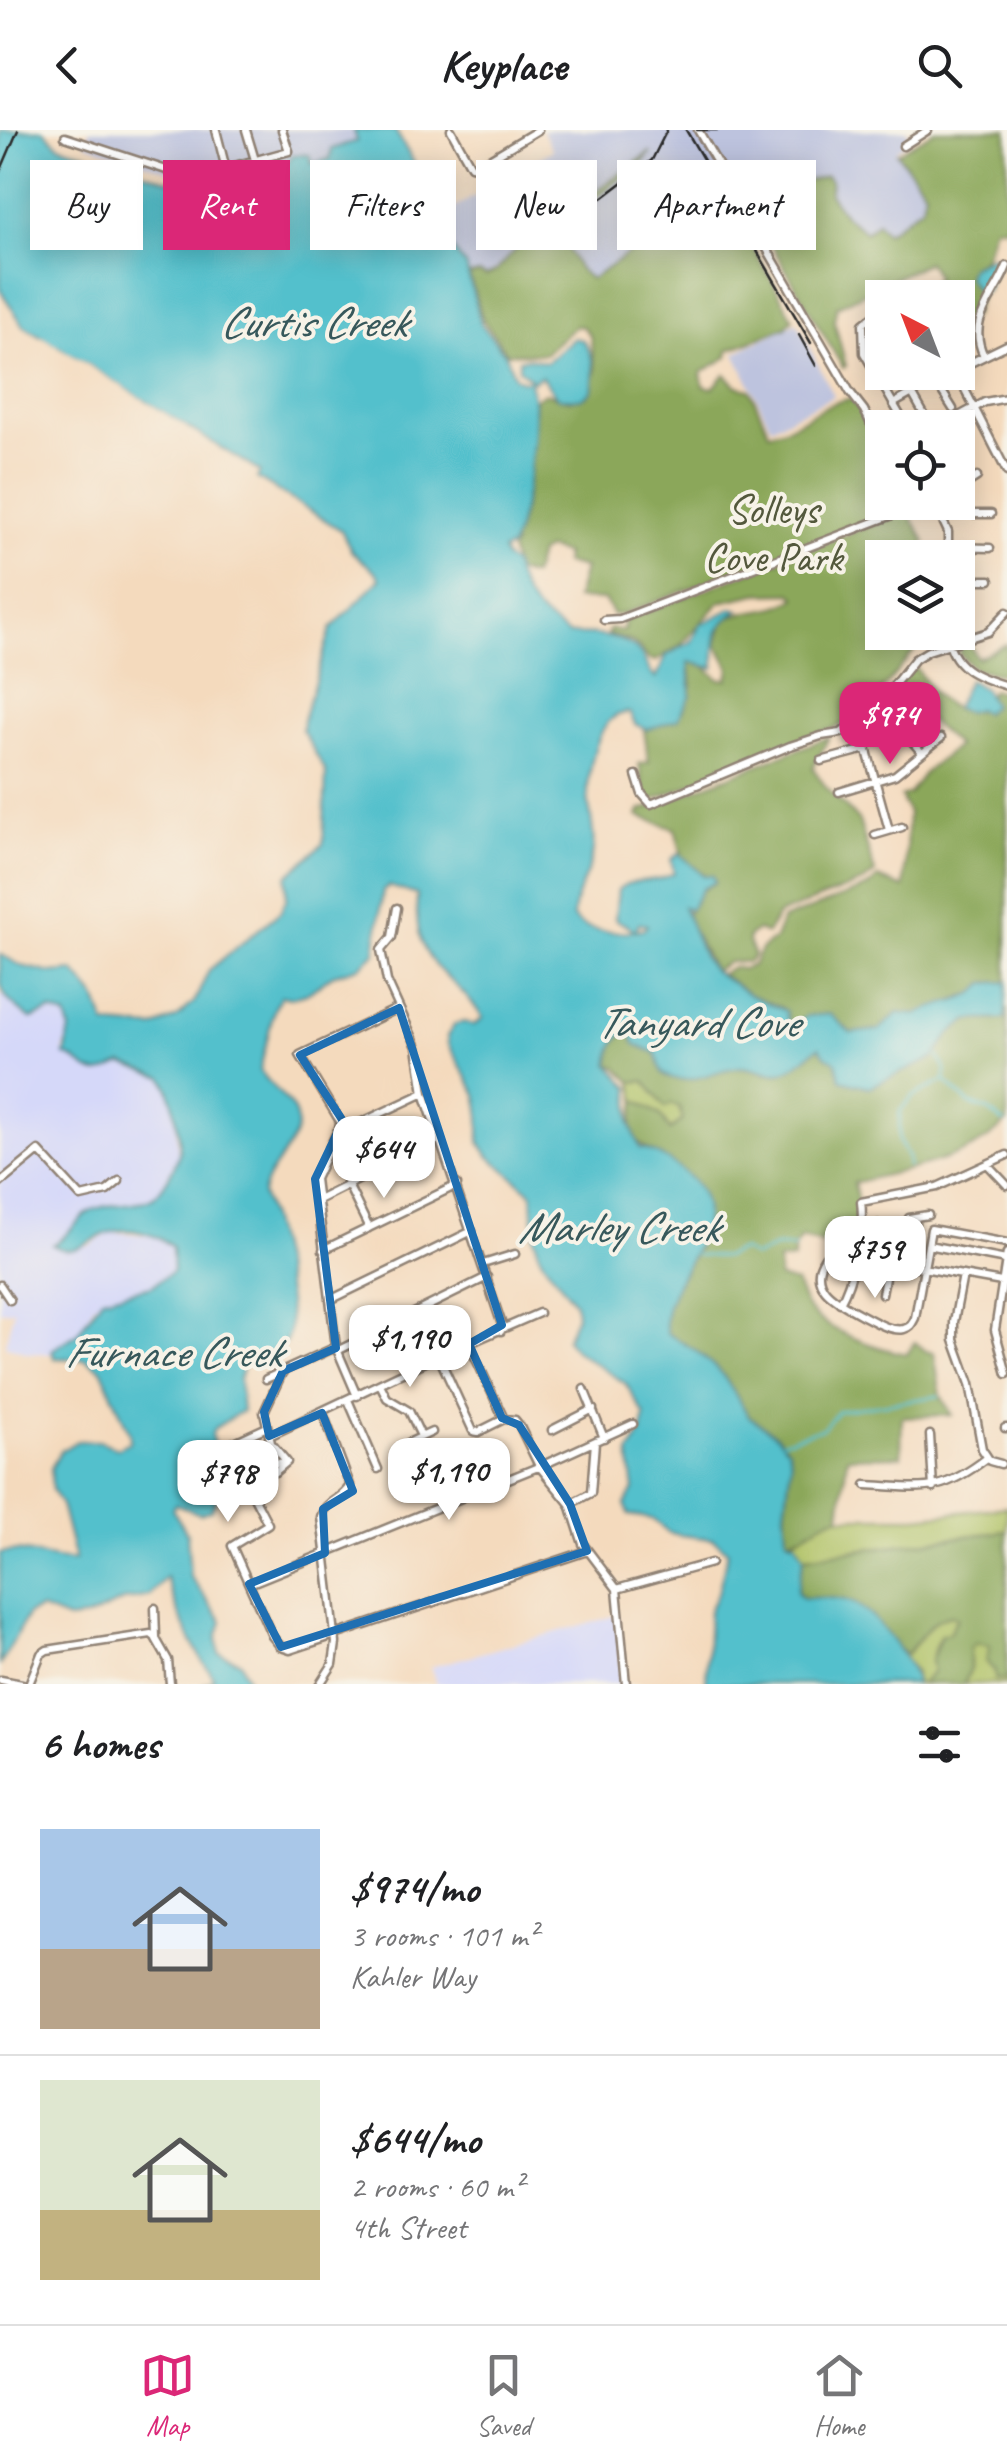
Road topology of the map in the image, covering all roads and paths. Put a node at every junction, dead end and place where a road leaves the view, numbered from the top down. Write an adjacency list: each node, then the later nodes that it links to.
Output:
1 (90, 130): 12 (street)
2 (216, 130): 14 (street)
3 (246, 130): 15 (street)
4 (282, 130): 15 (street)
5 (452, 130): 11 (street)
6 (516, 130): 11 (street)
7 (538, 130): 11 (street)
8 (698, 130): 35 (street)
9 (928, 130): 13 (street)
10 (64, 137): 12 (street)
11 (521, 140)
12 (85, 144): 16 (street)
13 (903, 146)
14 (224, 160)
15 (256, 160)
16 (163, 170)
17 (1007, 266): 21 (street)
18 (865, 322): 20 (street)
19 (1007, 345): 21 (street)
20 (865, 355)
21 (984, 356): 22 (street)
22 (975, 360)
23 (885, 390): 29 (street)
24 (917, 390): 27 (street)
25 (941, 390): 31 (street)
26 (964, 390): 30 (street)
27 (912, 393): 29 (street); 33 (street)
28 (1007, 398): 30 (street)
29 (893, 404): 32 (street)
30 (973, 407): 34 (street); 36 (street)
31 (952, 409)
32 (896, 410)
33 (923, 410)
34 (966, 410)
35 (865, 412)
36 (1007, 472)
37 (975, 514): 38 (street)
38 (991, 514)
39 (880, 520): 45 (street)
40 (975, 548): 41 (street)
41 (990, 548)
42 (975, 580): 43 (street)
43 (990, 580)
44 (1007, 612): 46 (street)
45 (604, 620)
46 (975, 636)
47 (937, 650): 50 (street)
48 (952, 650): 49 (street)
49 (1007, 686)
50 (878, 702): 51 (street); 54 (street)
51 (854, 723): 53 (street); 56 (street)
52 (941, 738): 54 (street)
53 (866, 748): 55 (street); 57 (street)
54 (922, 753): 57 (street)
55 (821, 761)
56 (636, 775)
57 (876, 782): 58 (street); 60 (street)
58 (840, 792)
59 (902, 827): 60 (street)
60 (889, 830): 61 (street)
61 (875, 835)
62 (397, 908): 63 (street)
63 (399, 1008): 64 (street); 65 (street)
64 (424, 1093): 65 (street); 66 (street)
65 (338, 1132): 74 (street)
66 (439, 1139): 71 (street); 72 (street)
67 (1007, 1156): 68 (street)
68 (989, 1166): 73 (street); 83 (street)
69 (119, 1181): 70 (street)
70 (0, 1182)
71 (348, 1185): 74 (street); 77 (street)
72 (456, 1185): 77 (street); 78 (street)
73 (1007, 1185)
74 (318, 1200): 81 (street)
75 (928, 1214): 89 (street)
76 (878, 1224): 86 (street)
77 (368, 1228): 81 (street)
78 (472, 1231): 88 (street); 97 (street)
79 (1007, 1243): 80 (street)
80 (928, 1246): 84 (street); 90 (street)
81 (324, 1250): 97 (street)
82 (515, 1254): 88 (street)
83 (855, 1256): 86 (street); 98 (street)
84 (1006, 1256): 93 (street)
85 (825, 1257): 98 (street)
86 (871, 1259): 87 (street)
87 (888, 1262): 89 (street); 95 (street)
88 (482, 1264): 92 (street)
89 (907, 1265): 90 (street)
90 (924, 1268): 91 (street); 98 (street)
91 (963, 1275): 93 (street); 124 (street)
92 (487, 1277): 100 (street); 102 (street)
93 (1004, 1283): 104 (street)
94 (0, 1285): 96 (street)
95 (882, 1294)
96 (10, 1300)
97 (330, 1300): 102 (street)
98 (840, 1303)
99 (539, 1313): 100 (street)
100 (501, 1331): 101 (street)
101 (469, 1344): 103 (street); 112 (street)
102 (337, 1349): 105 (street); 109 (street)
103 (439, 1357): 107 (street); 112 (street)
104 (1006, 1369)
105 (283, 1371): 106 (street); 114 (street)
106 (266, 1379)
107 (380, 1384): 109 (street); 118 (street)
108 (584, 1389): 110 (street)
109 (352, 1398): 111 (street); 128 (street)
110 (593, 1409): 115 (street); 120 (street)
111 (322, 1413): 117 (street); 134 (street)
112 (504, 1420): 127 (street)
113 (633, 1424): 120 (street)
114 (267, 1427): 117 (street); 123 (street)
115 (552, 1430)
116 (432, 1432): 118 (street)
117 (270, 1436): 125 (street)
118 (421, 1436): 122 (street)
119 (930, 1436): 131 (street)
120 (604, 1438): 121 (street)
121 (595, 1442): 127 (street); 132 (street)
122 (408, 1443)
123 (217, 1450)
124 (987, 1458): 126 (street); 131 (street)
125 (286, 1462): 129 (street); 129 (street)
126 (1001, 1464)
127 (539, 1466): 132 (street); 134 (street)
128 (378, 1469)
129 (270, 1474): 136 (street)
130 (866, 1486): 131 (street)
131 (933, 1488)
132 (570, 1504): 133 (street)
133 (587, 1551): 137 (street); 139 (street)
134 (324, 1553): 136 (street); 139 (street)
135 (710, 1563): 137 (street)
136 (249, 1584): 139 (street)
137 (617, 1589): 145 (street)
138 (155, 1608): 140 (street)
139 (335, 1636): 144 (street)
140 (156, 1638): 142 (street); 143 (street)
141 (1, 1680): 142 (street)
142 (26, 1684)
143 (170, 1684)
144 (320, 1684)
145 (626, 1684)

